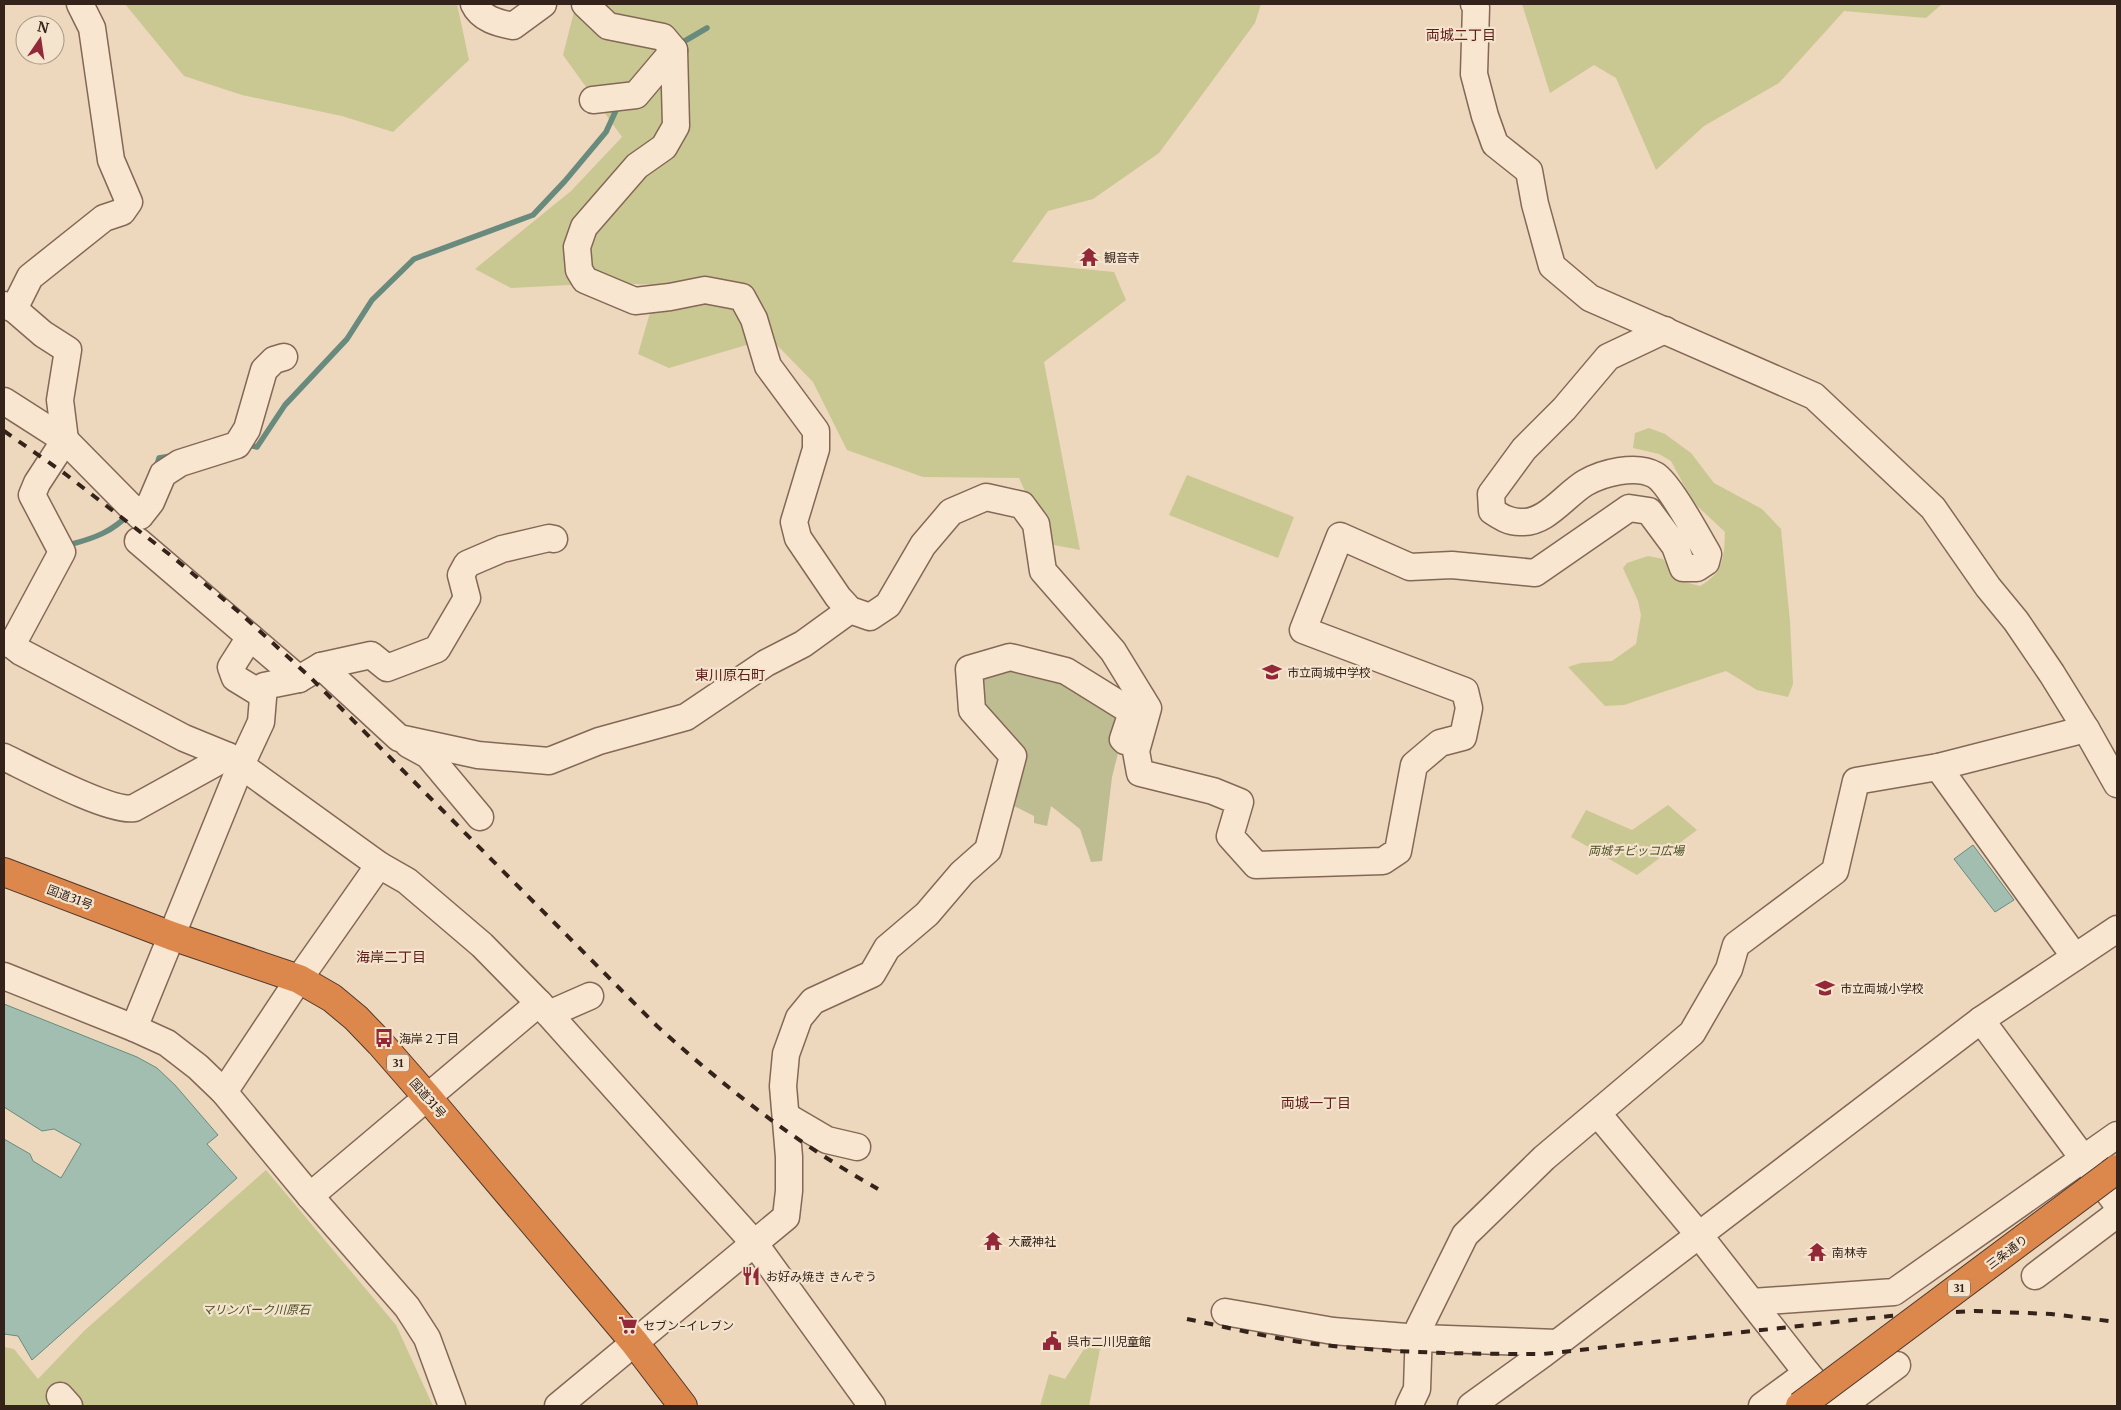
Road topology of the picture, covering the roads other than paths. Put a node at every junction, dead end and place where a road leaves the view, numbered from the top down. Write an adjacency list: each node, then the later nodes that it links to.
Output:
1 (80, 4): 8 (street)
2 (474, 4): 3 (street)
3 (543, 4)
4 (585, 4): 6 (street)
5 (1474, 4): 9 (street)
6 (674, 50): 7 (street); 15 (street)
7 (593, 100)
8 (9, 307): 12 (street)
9 (1665, 330): 21 (street); 23 (street)
10 (284, 357): 12 (street)
11 (4, 401): 12 (street)
12 (65, 440): 17 (street)
13 (554, 539): 18 (street)
14 (138, 541): 16 (street)
15 (850, 610): 22 (street); 23 (street)
16 (250, 637): 19 (street); 20 (street)
17 (8, 644): 25 (street)
18 (322, 666): 19 (street); 22 (street)
19 (299, 679): 20 (street)
20 (263, 695): 25 (street)
21 (2086, 729): 26 (street); 27 (street)
22 (399, 738): 28 (street)
23 (1136, 751): 43 (street)
24 (4, 757): 25 (street)
25 (234, 761): 29 (street); 32 (street)
26 (1938, 767): 33 (street); 42 (street)
27 (2117, 784)
28 (480, 817)
29 (379, 865): 35 (street); 37 (street)
30 (4, 872): 32 (highway, 国道31号 / 31)
31 (2117, 929): 33 (street)
32 (172, 936): 35 (highway, 国道31号 / 31); 39 (street)
33 (2075, 957): 38 (street)
34 (4, 976): 39 (street)
35 (299, 979): 40 (street); 41 (highway, 国道31号 / 31)
36 (590, 996): 37 (street)
37 (544, 1008): 41 (street); 52 (street)
38 (1981, 1020): 46 (street); 51 (street)
39 (134, 1028): 40 (street)
40 (224, 1092): 48 (street)
41 (428, 1098): 48 (street); 57 (highway, 国道31号 / 31)
42 (1598, 1114): 51 (street); 56 (street)
43 (786, 1116): 45 (street); 52 (street)
44 (2117, 1135): 46 (street)
45 (857, 1147)
46 (2083, 1159): 49 (street); 54 (street)
47 (2117, 1169): 68 (highway, 三条通り / 31, bridge)
48 (310, 1196): 61 (street)
49 (2117, 1204)
50 (2117, 1214): 53 (street)
51 (1699, 1235): 54 (street); 58 (street)
52 (756, 1244): 57 (street); 64 (street)
53 (2035, 1276)
54 (1752, 1302): 60 (street)
55 (1225, 1312): 56 (street)
56 (1419, 1338): 58 (street); 65 (street)
57 (634, 1342): 62 (street); 63 (highway, 国道31号 / 31)
58 (1557, 1343): 66 (street)
59 (1897, 1365): 70 (street)
60 (1807, 1373): 67 (street); 69 (street)
61 (452, 1406)
62 (558, 1406)
63 (683, 1406)
64 (872, 1406)
65 (1410, 1406)
66 (1471, 1406)
67 (1762, 1406)
68 (1800, 1406)
69 (1836, 1406)
70 (1842, 1406)

